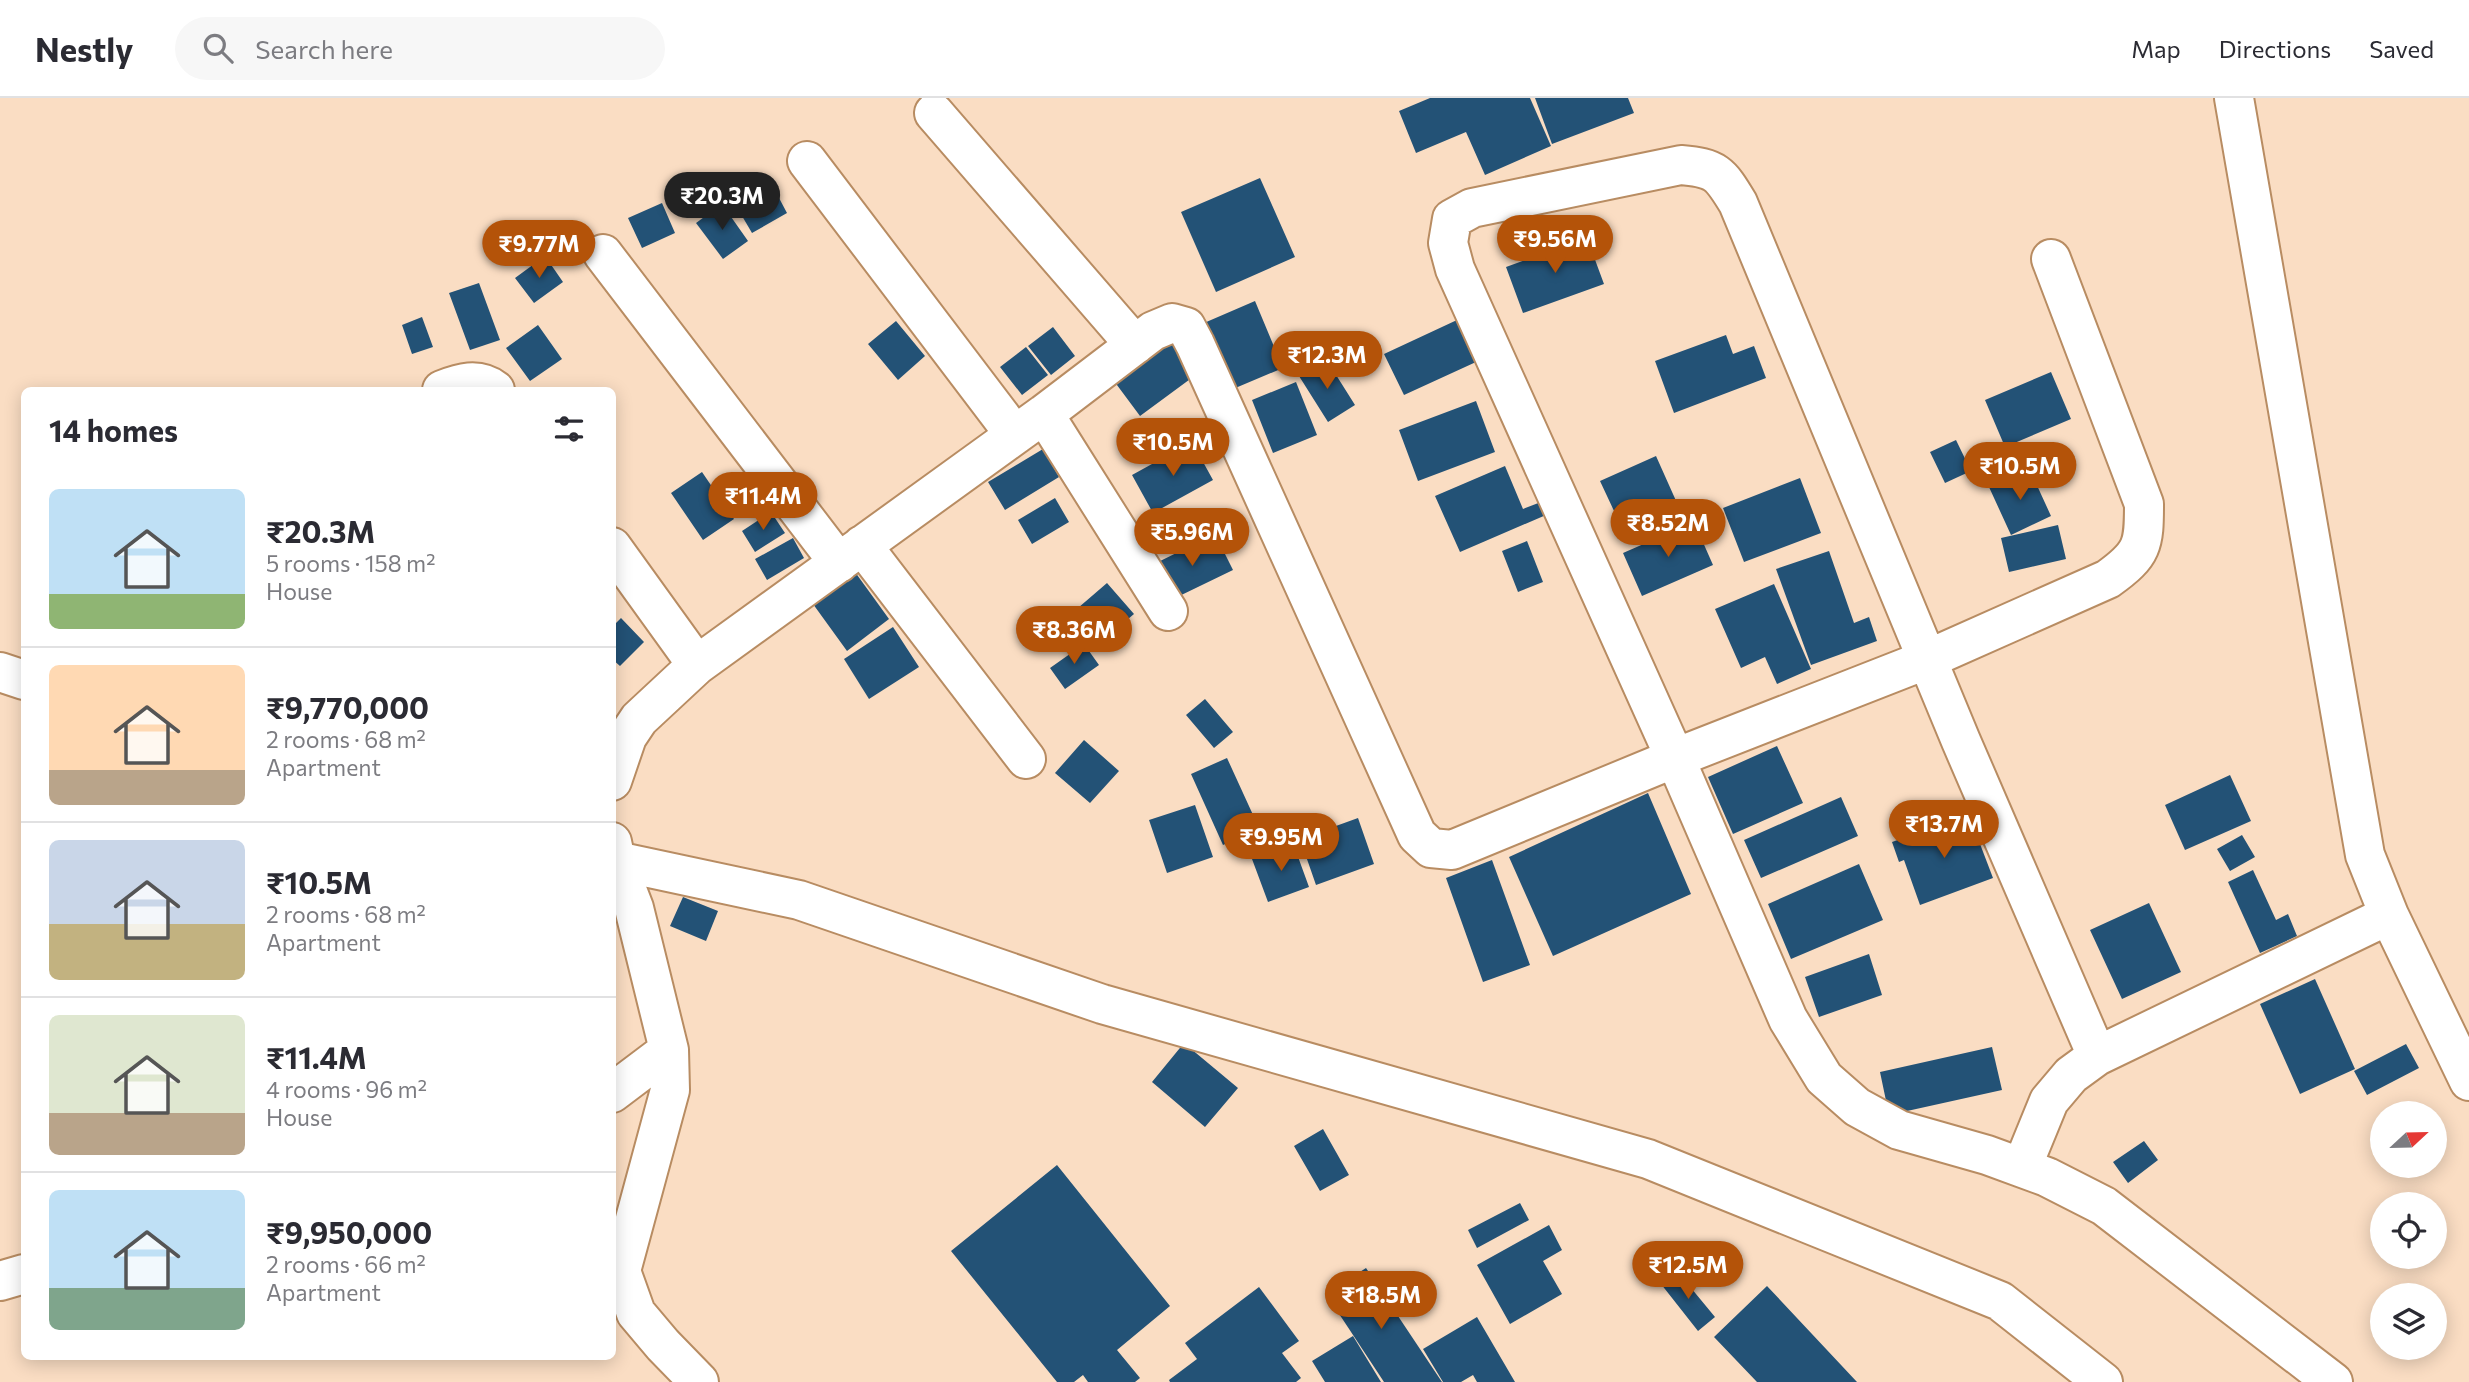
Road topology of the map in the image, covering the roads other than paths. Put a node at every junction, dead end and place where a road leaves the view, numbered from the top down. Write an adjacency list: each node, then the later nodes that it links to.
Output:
1 (2234, 98): 22 (street)
2 (934, 113): 6 (street)
3 (807, 160): 9 (street)
4 (603, 254): 11 (street)
5 (2051, 259): 13 (street)
6 (1135, 345): 9 (street); 17 (street)
7 (452, 387): 8 (street)
8 (490, 387)
9 (1030, 424): 11 (street); 12 (street)
10 (616, 553): 14 (street)
11 (850, 554): 14 (street); 18 (street)
12 (1168, 611)
13 (1928, 659): 17 (street); 17 (street); 24 (street)
14 (697, 665): 19 (street)
15 (0, 672): 16 (street)
16 (21, 680)
17 (1675, 758): 27 (street)
18 (1026, 759)
19 (616, 768)
20 (616, 855): 31 (street)
21 (616, 859): 23 (street)
22 (2389, 915): 24 (street); 25 (street)
23 (669, 1050): 26 (street); 30 (street)
24 (2097, 1056): 27 (street)
25 (2469, 1080)
26 (616, 1090)
27 (2022, 1167): 32 (street)
28 (21, 1275): 29 (street)
29 (0, 1280)
30 (699, 1382)
31 (2103, 1382)
32 (2333, 1382)

